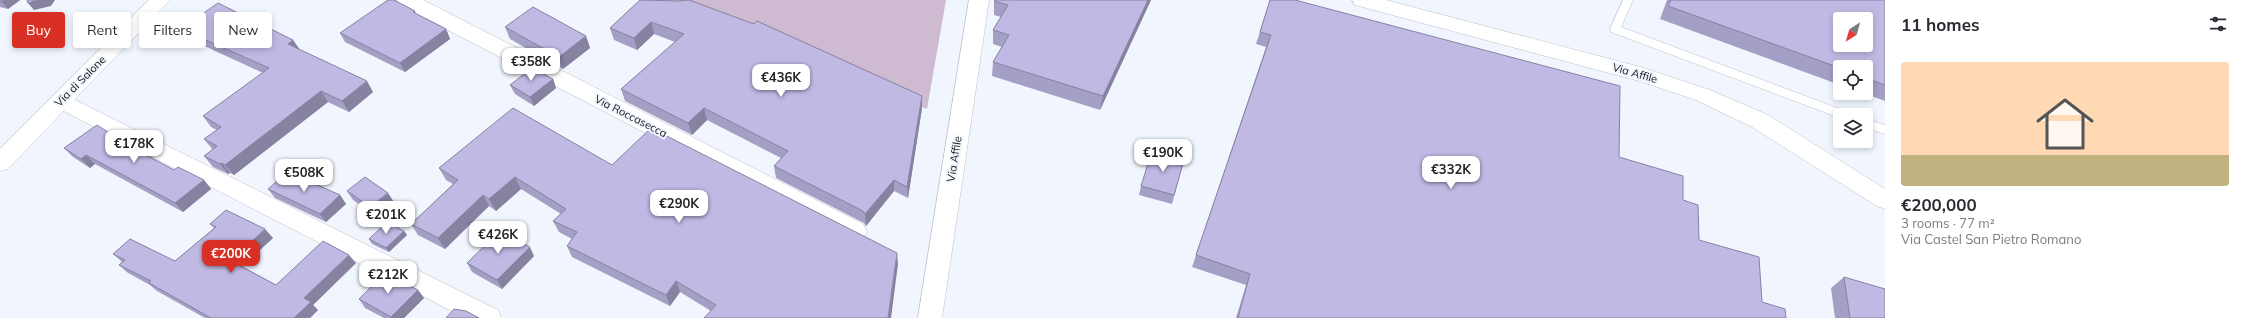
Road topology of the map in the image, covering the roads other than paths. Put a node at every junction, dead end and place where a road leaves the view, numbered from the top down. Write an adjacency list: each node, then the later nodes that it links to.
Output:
1 (160, 0): 6 (street, Via di Salone)
2 (407, 0): 12 (street, Via Roccasecca)
3 (979, 0): 14 (street, Via Affile)
4 (1362, 0): 11 (street, Via Affile)
5 (1628, 0): 7 (lane)
6 (61, 101): 10 (street, Via di Salone); 13 (street)
7 (1833, 111)
8 (1873, 126): 9 (lane)
9 (1885, 130)
10 (0, 163)
11 (1885, 200)
12 (855, 231)
13 (489, 318)
14 (930, 318)

